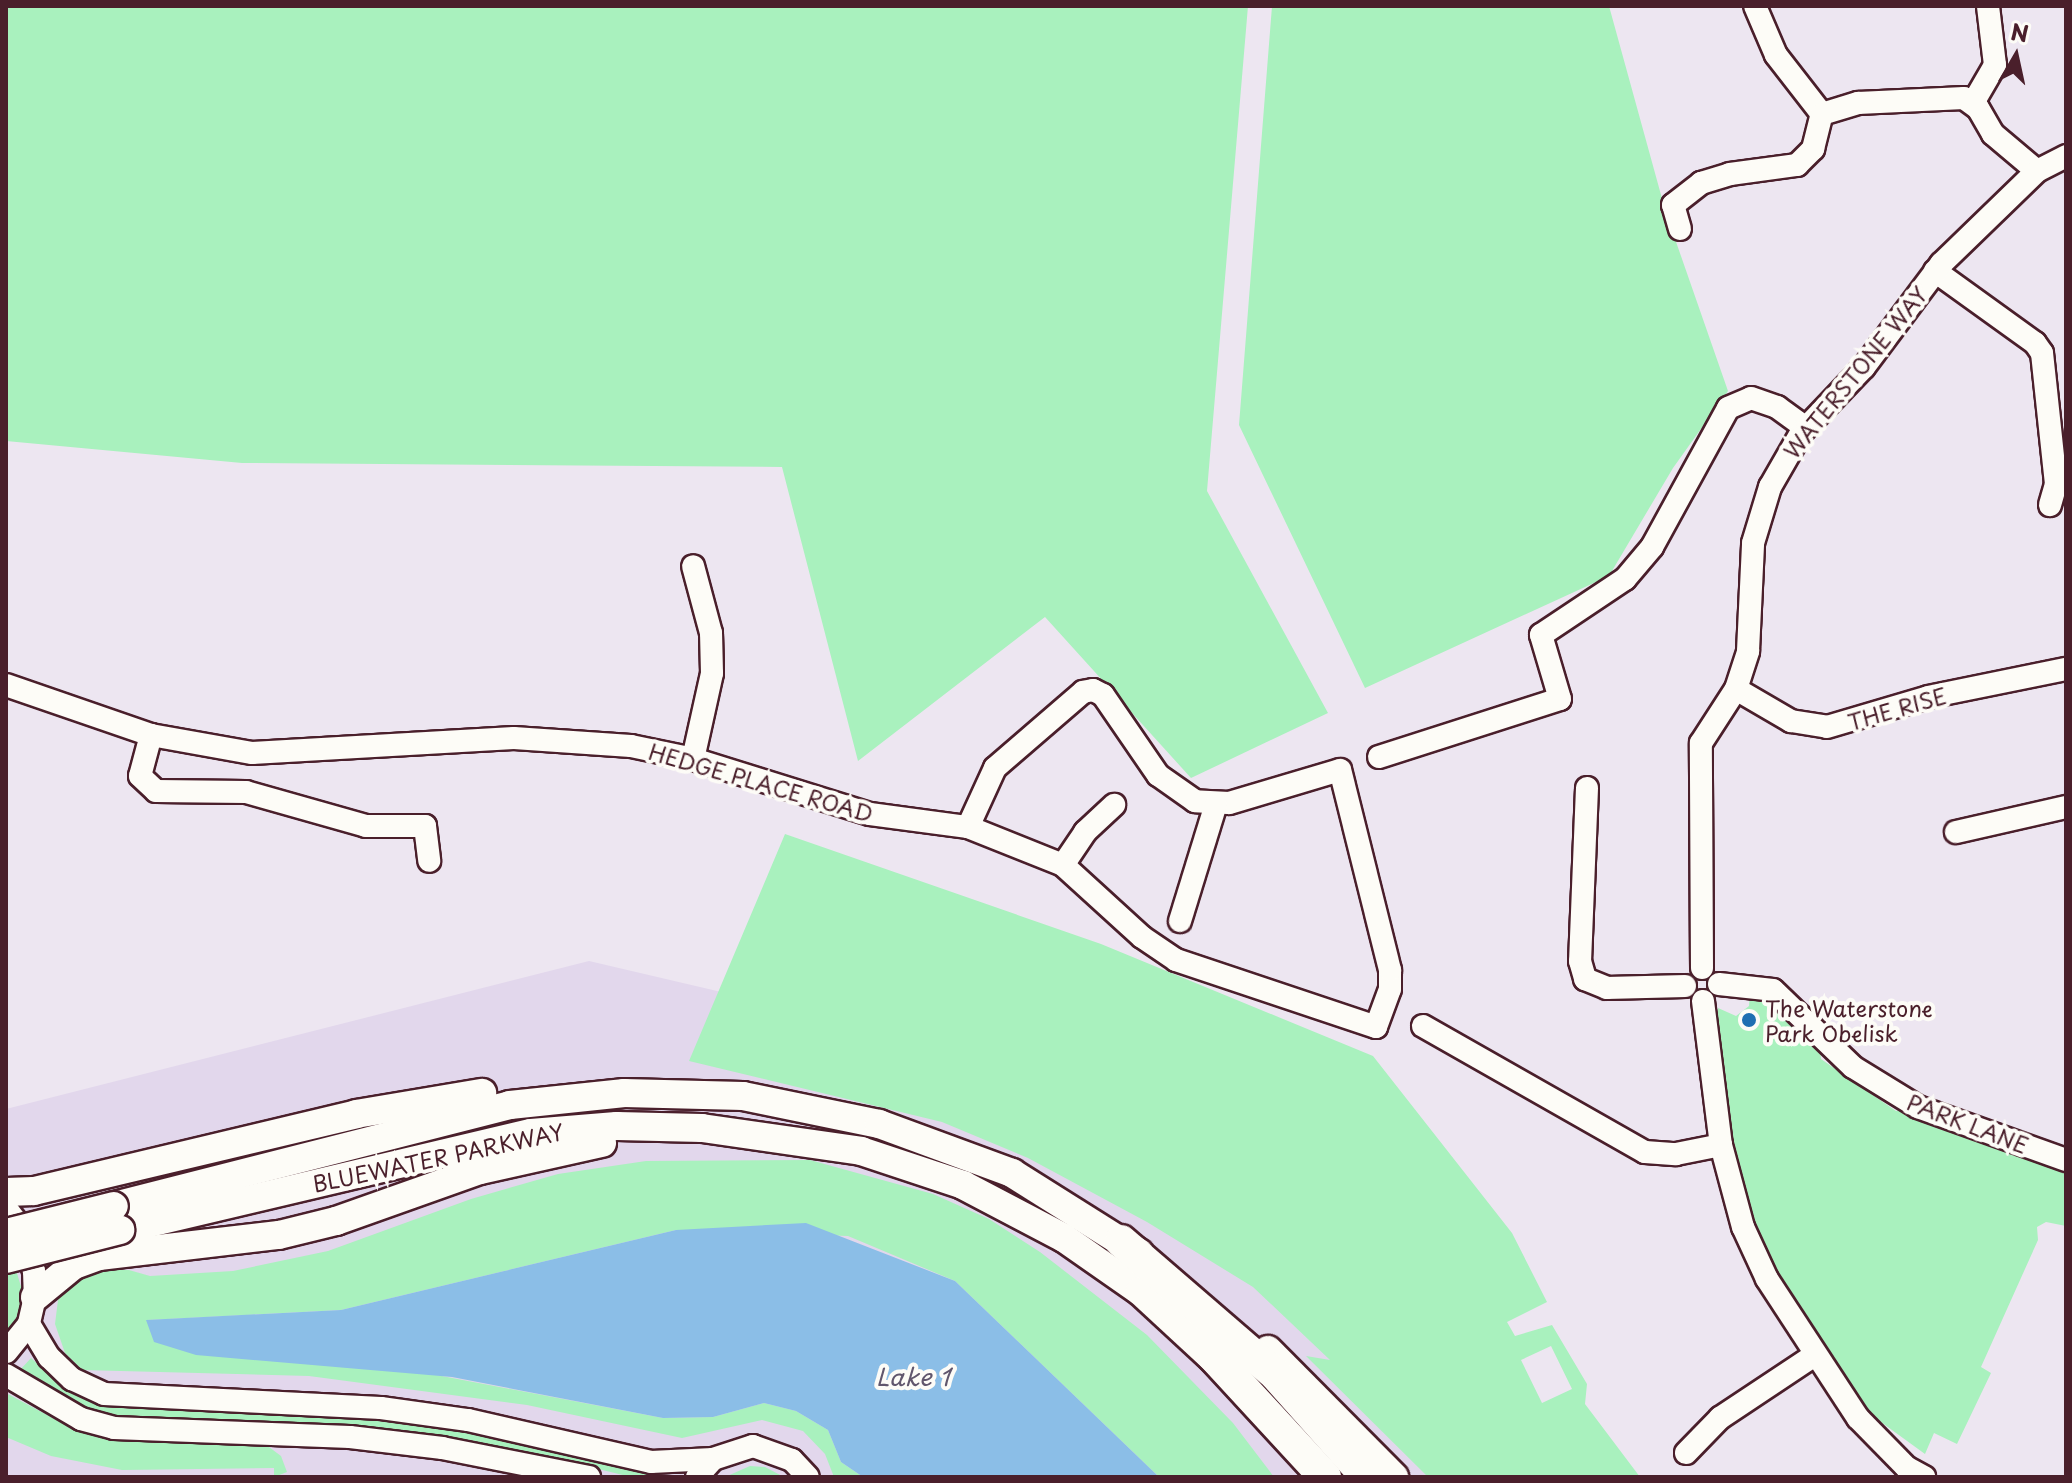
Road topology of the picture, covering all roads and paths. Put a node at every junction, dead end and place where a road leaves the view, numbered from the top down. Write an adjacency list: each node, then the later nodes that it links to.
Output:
1 (1755, 6): 4 (street)
2 (1988, 6): 3 (street)
3 (1973, 103): 4 (street); 6 (street)
4 (1822, 114): 7 (street)
5 (2066, 156): 6 (street, WATERSTONE WAY)
6 (2037, 171): 8 (street, WATERSTONE WAY)
7 (1680, 229)
8 (1935, 271): 9 (street, WATERSTONE WAY); 10 (street)
9 (1805, 427): 14 (street, WATERSTONE WAY); 16 (street)
10 (2050, 505)
11 (693, 566): 17 (street)
12 (2066, 669): 14 (street, THE RISE)
13 (6, 685): 15 (street, HEDGE PLACE ROAD)
14 (1736, 689): 27 (street, WATERSTONE WAY)
15 (151, 735): 17 (street, HEDGE PLACE ROAD); 24 (street)
16 (1379, 757)
17 (693, 759): 22 (street, HEDGE PLACE ROAD)
18 (1587, 788): 29 (street)
19 (1216, 804): 22 (street); 25 (street, HEDGE PLACE ROAD); 26 (street)
20 (1114, 805): 25 (street)
21 (2066, 807): 23 (street)
22 (968, 827): 25 (street, HEDGE PLACE ROAD)
23 (1956, 832)
24 (429, 861)
25 (1063, 865)
26 (1180, 921)
27 (1702, 968): 28 (street); 29 (street)
28 (1719, 984): 30 (street); 35 (street, PARK LANE)
29 (1685, 986): 30 (street)
30 (1703, 1001): 34 (street)
31 (1423, 1026): 34 (street)
32 (743, 1096): 36 (street); 38 (street, BLUEWATER PARKWAY); 40 (street, BLUEWATER PARKWAY)
33 (702, 1128): 38 (street, BLUEWATER PARKWAY); 42 (street); 43 (street, BLUEWATER PARKWAY)
34 (1721, 1145): 45 (street)
35 (2066, 1160)
36 (6, 1192)
37 (6, 1208): 42 (street)
38 (117, 1218): 39 (street, BLUEWATER PARKWAY, bridge); 41 (street, BLUEWATER PARKWAY, bridge)
39 (6, 1233)
40 (1121, 1241): 54 (main road); 55 (street, BLUEWATER PARKWAY)
41 (6, 1259)
42 (32, 1310): 44 (street); 48 (street)
43 (1205, 1347): 52 (street, BLUEWATER PARKWAY); 53 (main road)
44 (6, 1352)
45 (1815, 1355): 47 (street); 56 (street)
46 (6, 1375): 49 (street)
47 (1686, 1453)
48 (713, 1459): 50 (street); 51 (street)
49 (589, 1477)
50 (697, 1477)
51 (808, 1477)
52 (1303, 1477)
53 (1325, 1477)
54 (1367, 1477)
55 (1394, 1477)
56 (1924, 1477)

